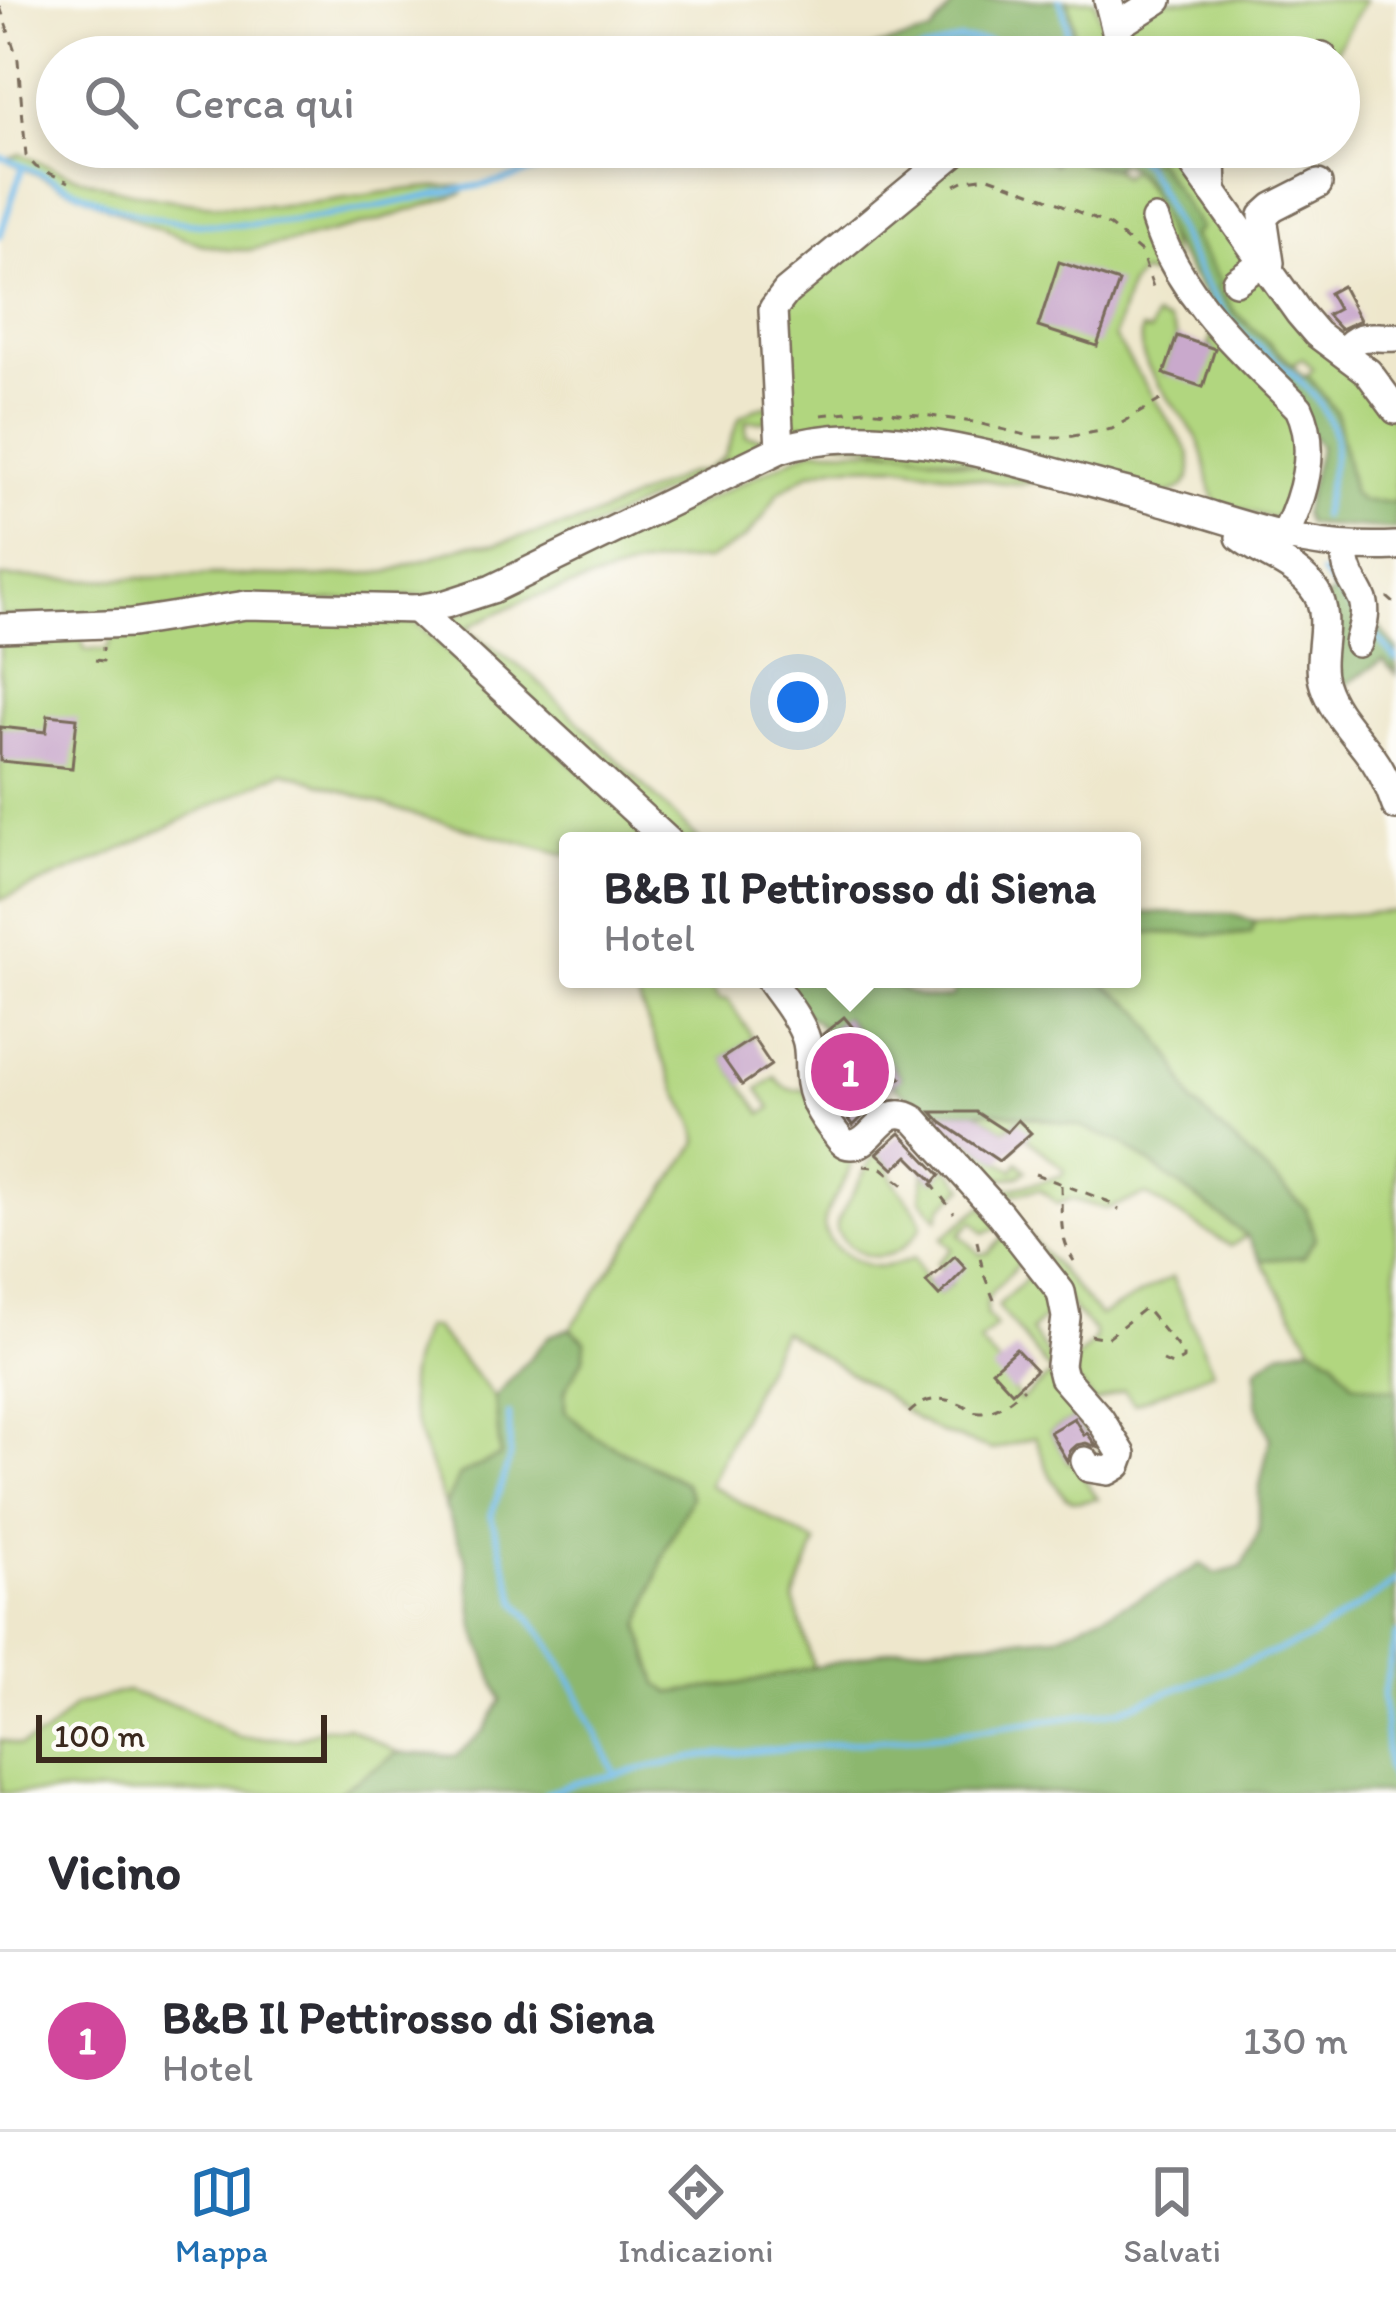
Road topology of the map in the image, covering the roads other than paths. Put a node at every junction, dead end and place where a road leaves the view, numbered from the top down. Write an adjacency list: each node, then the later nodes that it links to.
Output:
1 (1158, 0): 2 (street)
2 (1112, 14)
3 (1196, 168): 7 (street)
4 (1212, 168): 7 (street)
5 (936, 170): 14 (street)
6 (1318, 184): 9 (street)
7 (1213, 192): 9 (street)
8 (1155, 220): 16 (street)
9 (1267, 268): 10 (street); 12 (street)
10 (1235, 281)
11 (1396, 337): 12 (street)
12 (1343, 352): 13 (street)
13 (1396, 410)
14 (779, 437): 15 (street); 19 (street)
15 (1232, 523): 16 (street); 22 (street)
16 (1283, 538): 17 (street)
17 (1396, 547)
18 (1346, 561): 21 (street)
19 (416, 609): 20 (street); 23 (street)
20 (0, 628)
21 (1361, 631)
22 (1396, 806)
23 (658, 832)
24 (775, 988): 25 (street)
25 (1084, 1461)

